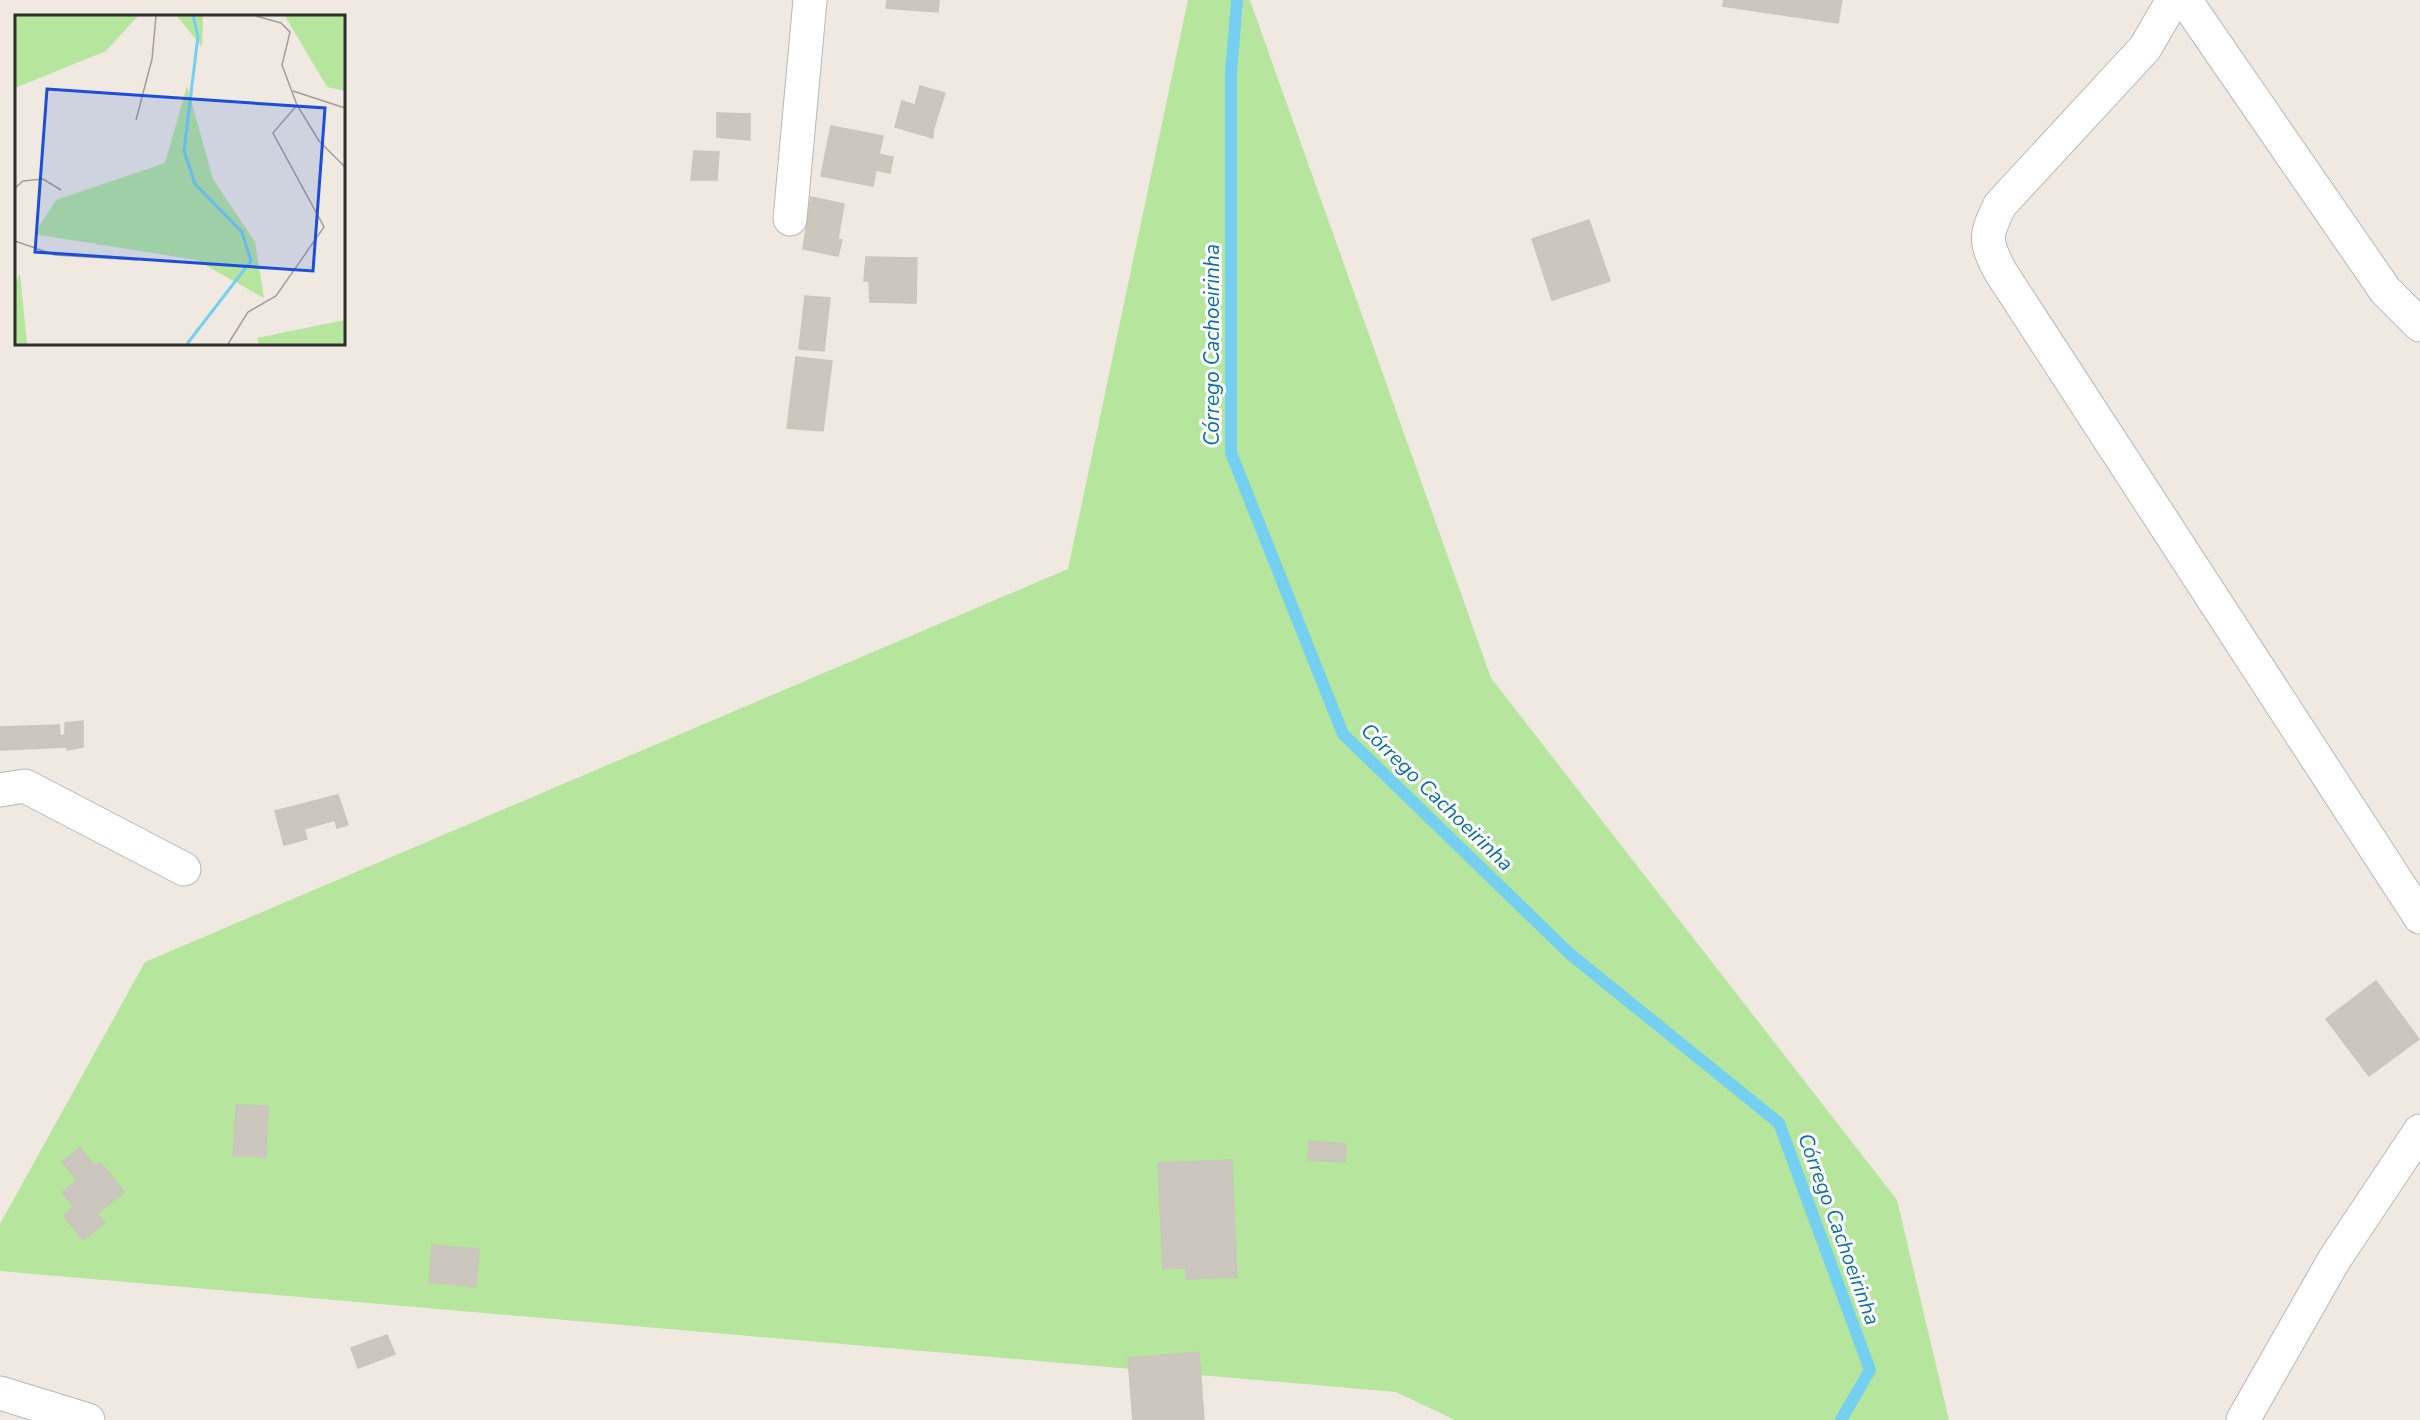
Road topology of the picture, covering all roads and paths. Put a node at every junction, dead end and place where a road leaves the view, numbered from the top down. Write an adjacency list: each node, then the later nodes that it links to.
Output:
1 (810, 0): 4 (street)
2 (2173, 0): 8 (street)
3 (2185, 0): 5 (street)
4 (790, 219)
5 (2420, 325)
6 (0, 790): 7 (street)
7 (184, 869)
8 (2420, 917)
9 (2420, 1131): 12 (street)
10 (0, 1393): 11 (street)
11 (88, 1420)
12 (2243, 1420)

